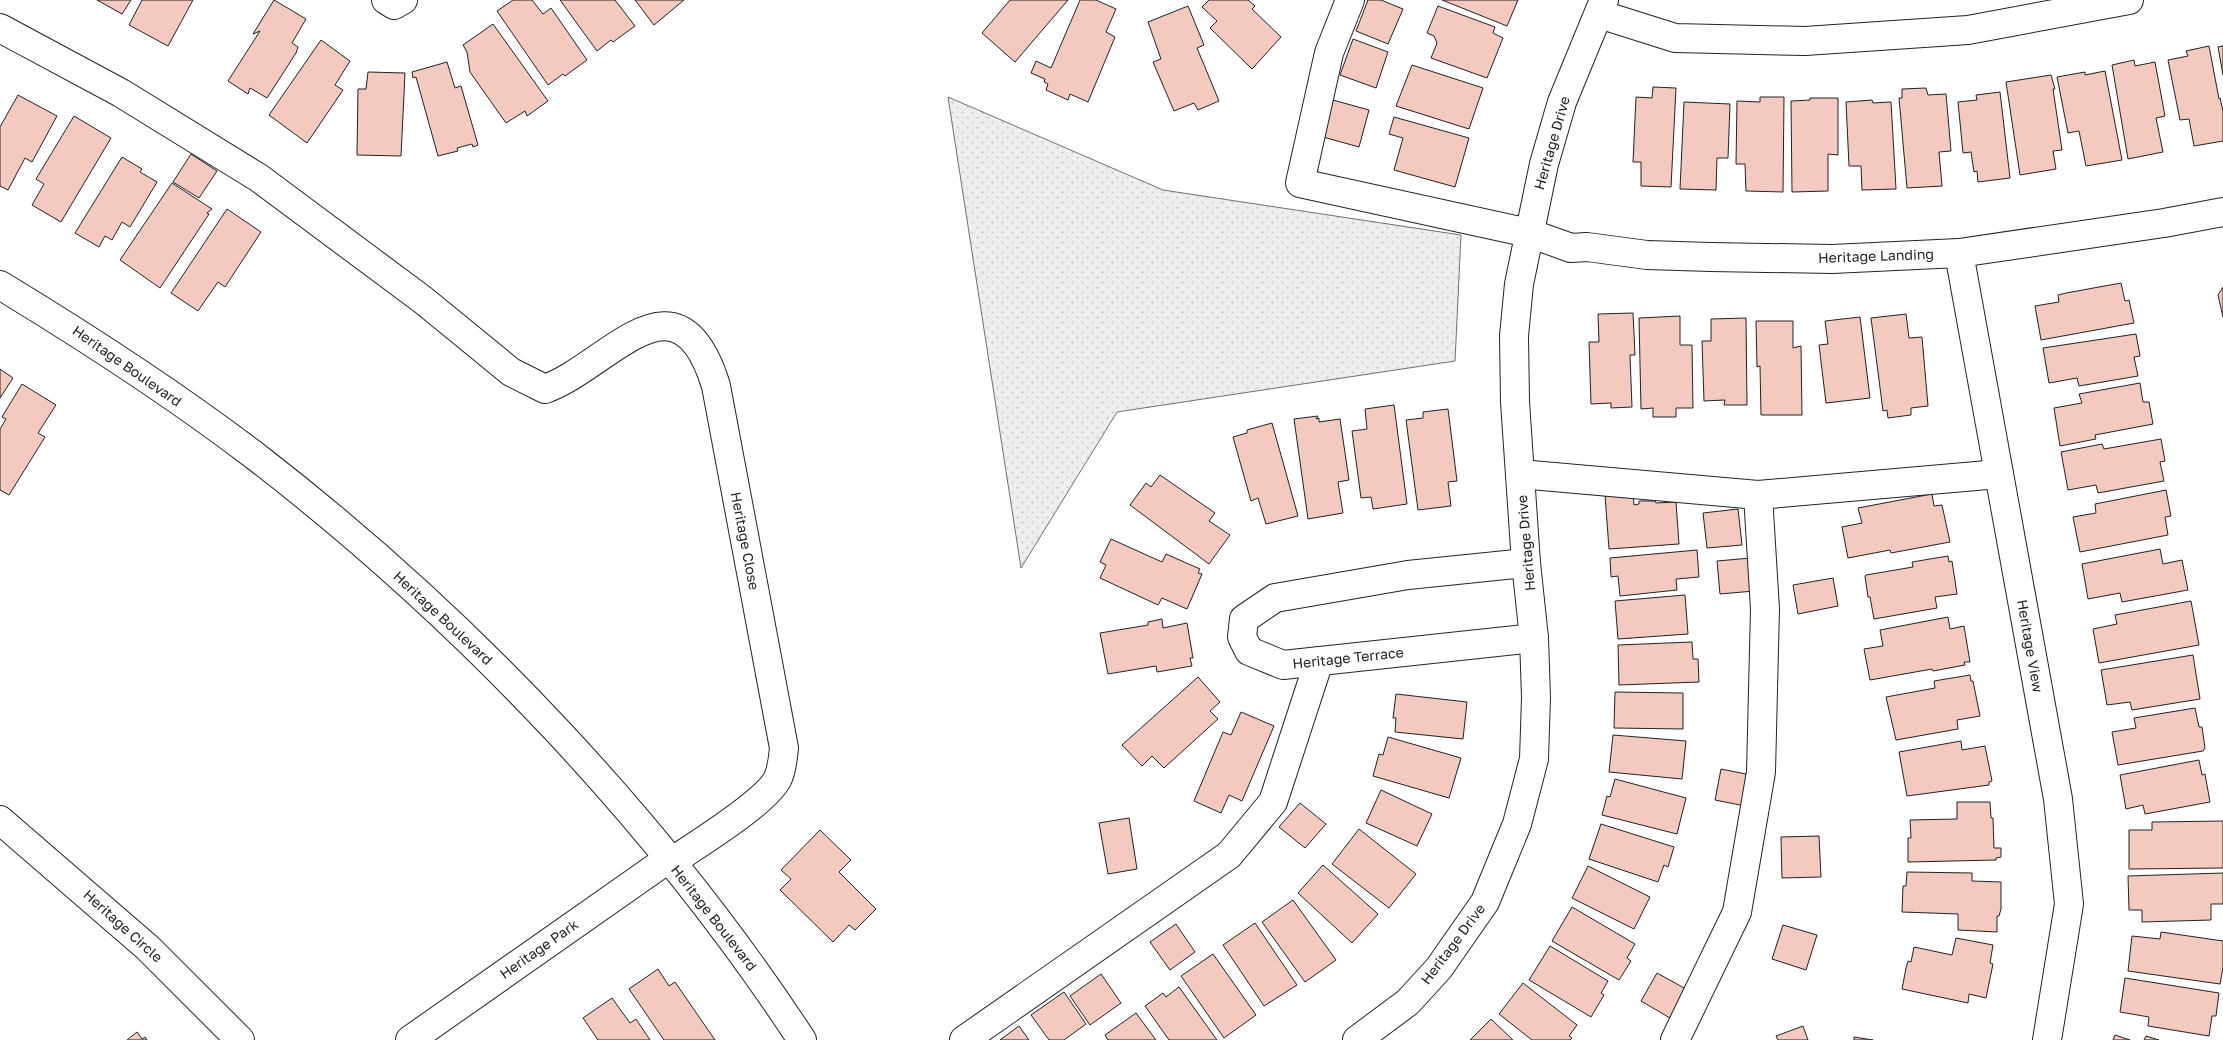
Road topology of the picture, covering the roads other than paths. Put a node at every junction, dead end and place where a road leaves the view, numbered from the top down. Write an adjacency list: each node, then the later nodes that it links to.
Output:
1 (386, 0): 2 (street)
2 (403, 0)
3 (1350, 0): 9 (street, Heritage Landing)
4 (2129, 0): 6 (street)
5 (1602, 7): 6 (street); 9 (street, Heritage Drive)
6 (2054, 7)
7 (0, 28): 19 (street, Heritage Close)
8 (2223, 212): 10 (street, Heritage Landing)
9 (1529, 233): 10 (street, Heritage Landing); 12 (street, Heritage Drive)
10 (1959, 253): 13 (street, Heritage View)
11 (0, 285): 19 (street, Heritage Boulevard)
12 (1520, 474): 14 (street); 15 (street, Heritage Drive)
13 (1999, 474): 14 (street); 26 (street, Heritage View)
14 (1758, 495): 25 (street)
15 (1526, 563): 16 (street, Heritage Drive); 17 (street, Heritage Terrace)
16 (1534, 638): 17 (street, Heritage Terrace); 24 (street, Heritage Drive)
17 (1319, 661): 23 (street)
18 (0, 820): 20 (street, Heritage Circle)
19 (669, 861): 21 (street, Heritage Park); 22 (street, Heritage Boulevard)
20 (240, 1040)
21 (410, 1040)
22 (802, 1040)
23 (964, 1040)
24 (1357, 1040)
25 (1675, 1040)
26 (2047, 1040)

